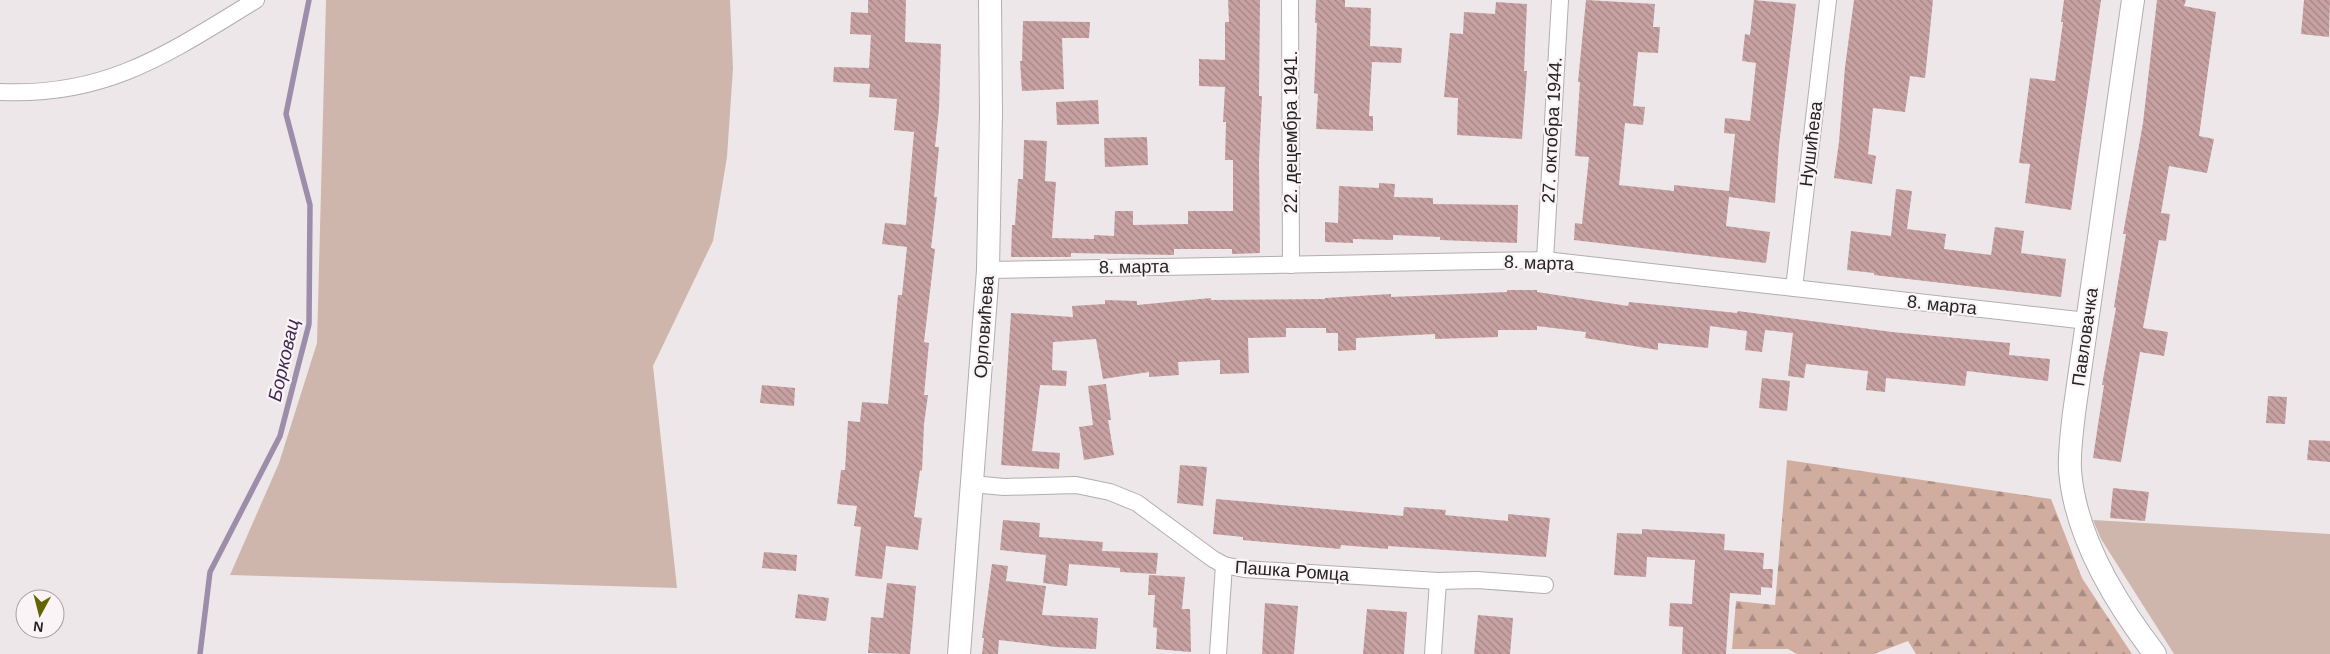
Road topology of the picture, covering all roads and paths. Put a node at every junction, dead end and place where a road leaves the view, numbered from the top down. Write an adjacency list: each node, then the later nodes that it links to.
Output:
1 (256, 0): 7 (street)
2 (990, 0): 10 (street, Орловићева)
3 (1290, 0): 9 (street, 22. децембра 1941.)
4 (1560, 0): 8 (street, 27. октобра 1944.)
5 (1828, 0): 11 (street, Нушићева)
6 (2133, 0): 12 (street, Павловачка)
7 (0, 92)
8 (1545, 260): 9 (street, 8. марта); 11 (street, 8. марта)
9 (1291, 265): 10 (street, 8. марта)
10 (988, 270): 13 (street, Орловићева)
11 (1794, 288): 12 (street, 8. марта)
12 (2087, 321): 20 (street, Павловачка)
13 (972, 484): 14 (street, Пашка Ромца); 17 (street, Орловићева)
14 (1224, 565): 15 (street, Пашка Ромца); 18 (street)
15 (1438, 581): 16 (street, Пашка Ромца); 19 (street)
16 (1546, 585)
17 (960, 654)
18 (1218, 654)
19 (1433, 654)
20 (2155, 654)

